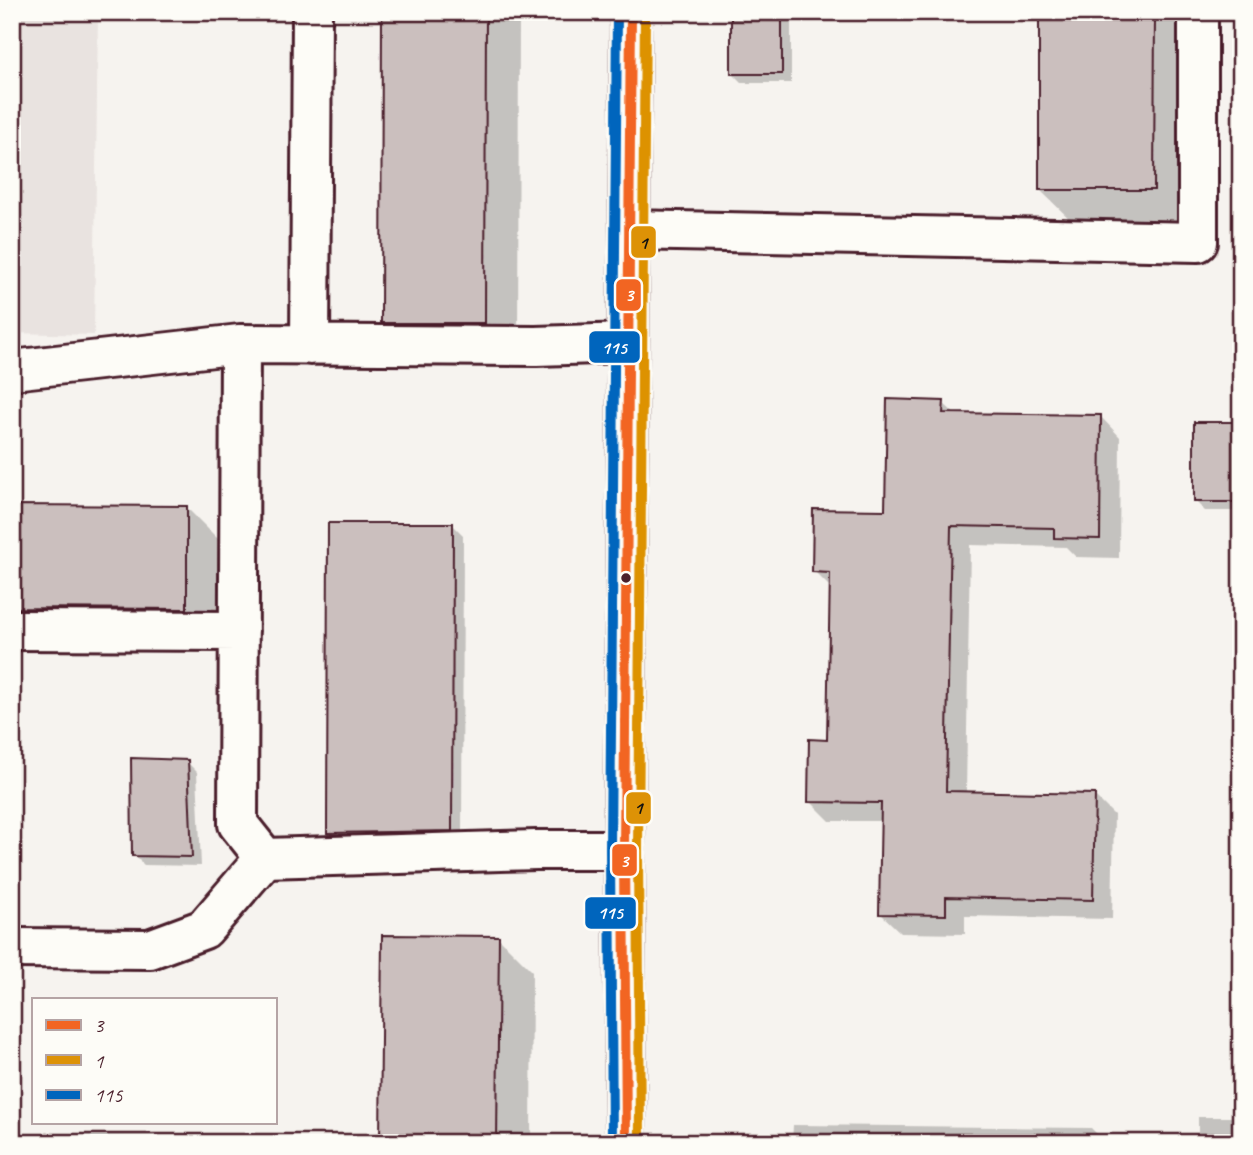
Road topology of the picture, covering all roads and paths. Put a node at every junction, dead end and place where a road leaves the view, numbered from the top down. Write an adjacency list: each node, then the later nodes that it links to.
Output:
1 (312, 12): 7 (street)
2 (631, 12): 4 (street)
3 (1198, 12): 4 (street)
4 (629, 230): 5 (street)
5 (628, 343): 7 (street); 11 (street)
6 (240, 344): 7 (street); 8 (street); 10 (street)
7 (310, 345)
8 (12, 370)
9 (12, 630): 10 (street)
10 (239, 631): 12 (street)
11 (624, 850): 12 (street); 14 (street)
12 (265, 858): 13 (street)
13 (12, 948)
14 (626, 1143)

